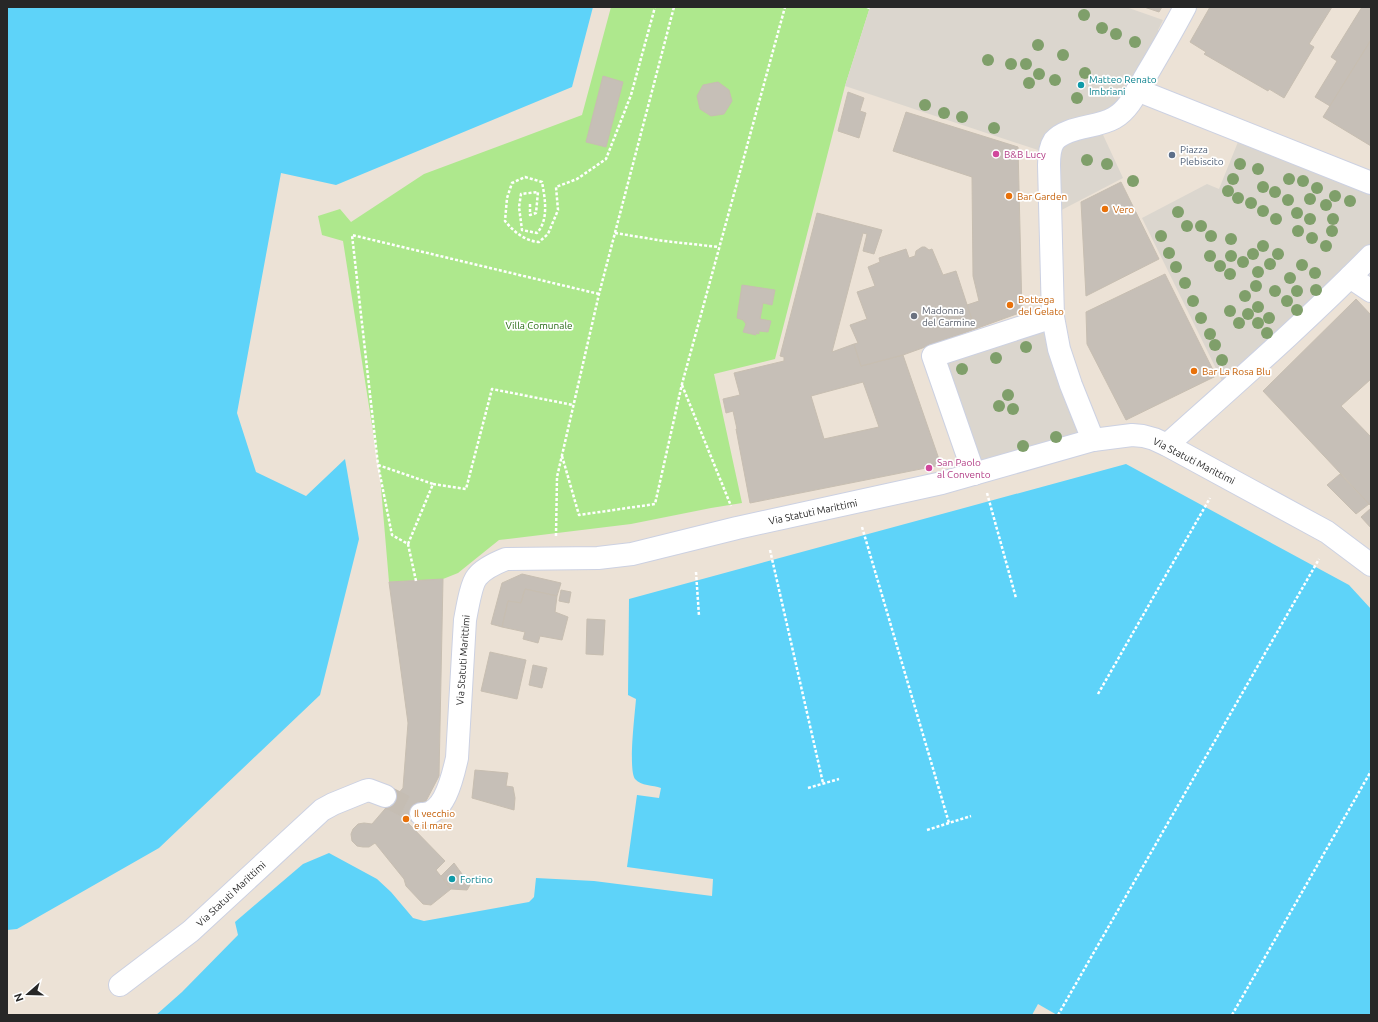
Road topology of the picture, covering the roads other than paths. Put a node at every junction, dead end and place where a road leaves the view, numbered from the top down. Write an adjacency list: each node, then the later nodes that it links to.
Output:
1 (1185, 7): 2 (street)
2 (1138, 90): 3 (street); 7 (street)
3 (1371, 183)
4 (1371, 256): 5 (street)
5 (1350, 277): 6 (street); 9 (street)
6 (1371, 291)
7 (1053, 317): 8 (street); 10 (street)
8 (1093, 440): 9 (street, Via Statuti Marittimi); 10 (street, Via Statuti Marittimi)
9 (1166, 445): 11 (street, Via Statuti Marittimi)
10 (974, 474): 13 (street, Via Statuti Marittimi)
11 (1371, 565)
12 (385, 796): 14 (street, Via Statuti Marittimi)
13 (421, 814)
14 (120, 985)

